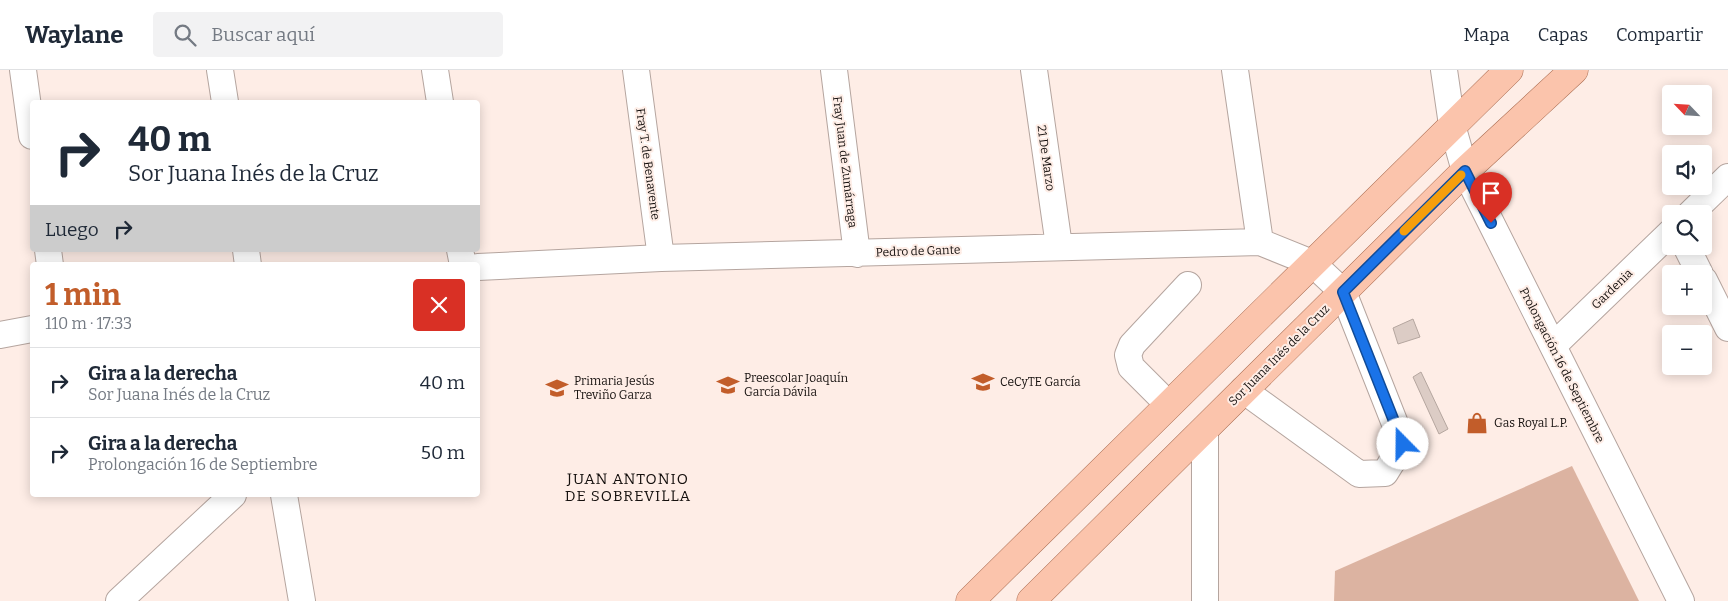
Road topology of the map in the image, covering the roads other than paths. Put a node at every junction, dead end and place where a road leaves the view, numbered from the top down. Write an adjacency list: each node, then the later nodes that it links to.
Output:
1 (23, 70): 13 (street)
2 (220, 70): 11 (street)
3 (435, 70): 12 (street)
4 (636, 70): 22 (street, Fray T. de Benavente)
5 (834, 70): 21 (street, Fray Juan de Zumárraga)
6 (1034, 70): 20 (street, 21 De Marzo)
7 (1236, 70): 19 (street)
8 (1444, 70): 14 (street, Prolongación 16 de Septiembre)
9 (1509, 70): 14 (main road)
10 (1574, 70): 15 (main road, Sor Juana Inés de la Cruz)
11 (225, 100)
12 (440, 100)
13 (30, 121)
14 (1452, 125): 15 (street, Prolongación 16 de Septiembre); 23 (main road)
15 (1465, 171): 26 (main road, Sor Juana Inés de la Cruz); 31 (street, Prolongación 16 de Septiembre)
16 (1728, 177): 17 (street)
17 (1699, 205)
18 (1662, 241): 31 (street, Gardenia)
19 (1260, 242): 20 (street, Pedro de Gante); 23 (street, Pedro de Gante)
20 (1059, 246): 21 (street, Pedro de Gante)
21 (857, 254): 22 (street, Pedro de Gante)
22 (661, 258): 24 (street, Pedro de Gante)
23 (1312, 263): 26 (street, Pedro de Gante); 33 (main road)
24 (480, 267)
25 (1188, 285): 33 (street)
26 (1343, 292): 32 (main road, Sor Juana Inés de la Cruz); 32 (street)
27 (1712, 296): 28 (street)
28 (1728, 328)
29 (30, 329): 30 (street)
30 (0, 335)
31 (1553, 346): 42 (street, Prolongación 16 de Septiembre)
32 (1243, 390): 34 (main road, Sor Juana Inés de la Cruz)
33 (1168, 404): 39 (main road)
34 (1205, 429): 40 (main road, Sor Juana Inés de la Cruz); 41 (street)
35 (231, 497): 37 (street)
36 (284, 497): 38 (street)
37 (119, 601)
38 (302, 601)
39 (970, 601)
40 (1031, 601)
41 (1205, 601)
42 (1681, 601)

